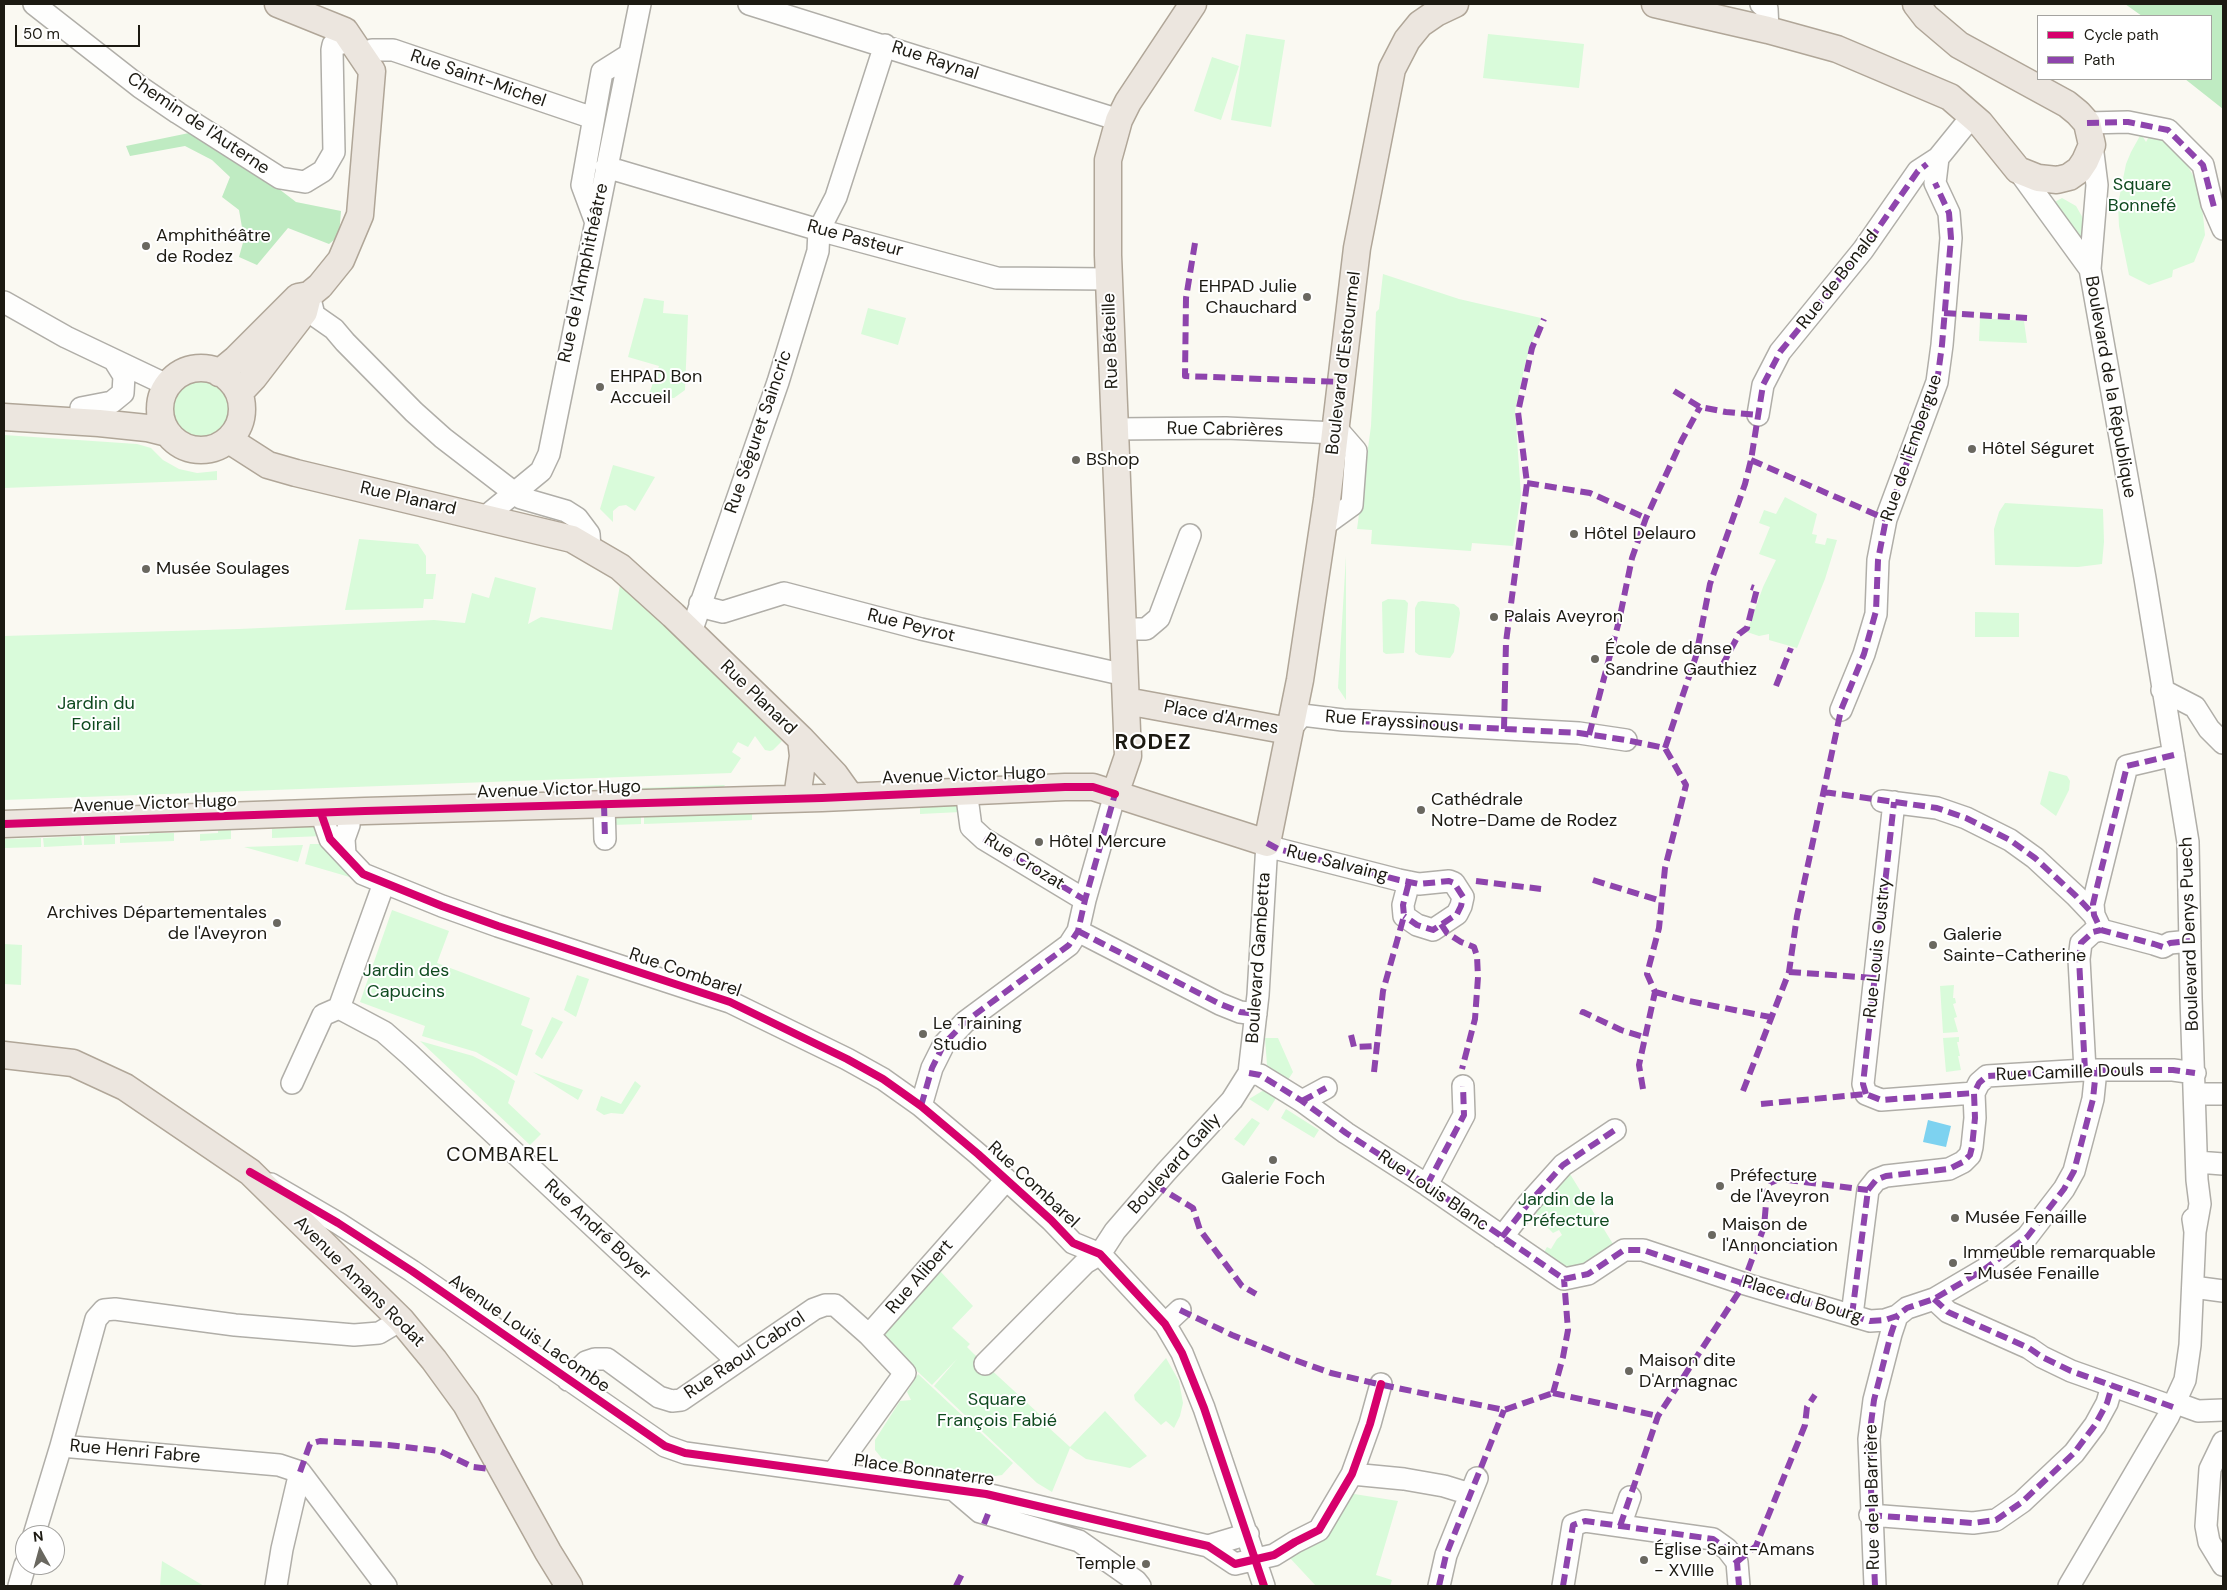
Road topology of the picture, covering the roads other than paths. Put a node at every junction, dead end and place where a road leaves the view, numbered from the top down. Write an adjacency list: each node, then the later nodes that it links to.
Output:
1 (34, 4): 12 (street, Chemin de l'Auterne)
2 (278, 4): 12 (main road)
3 (640, 4): 13 (street, Rue de l'Amphithéâtre)
4 (749, 4): 11 (street, Rue Raynal)
5 (1193, 4): 16 (main road, Rue Béteille)
6 (1655, 4): 10 (main road, Boulevard de la République)
7 (1761, 4): 10 (street)
8 (1916, 4): 17 (main road)
9 (1446, 8): 39 (main road, Boulevard d'Estourmel)
10 (1768, 30): 15 (main road, Boulevard de la République)
11 (885, 45): 16 (street, Rue Raynal); 23 (street)
12 (360, 52): 14 (street, Rue Saint-Michel); 26 (main road)
13 (628, 55): 14 (street); 18 (street, Rue de l'Amphithéâtre)
14 (593, 118): 21 (street)
15 (1976, 119): 19 (street, Rue de Bonald); 20 (main road, Boulevard de la République)
16 (1119, 120): 25 (main road, Rue Béteille)
17 (2090, 134): 20 (main road); 22 (street); 24 (street)
18 (606, 168): 21 (street, Rue de l'Amphithéâtre); 23 (street, Rue Pasteur)
19 (1933, 168): 35 (street, Rue de Bonald); 51 (street, Rue de l'Embergue)
20 (2018, 170): 24 (street, Boulevard de la République)
21 (595, 220): 41 (street, Rue de l'Amphithéâtre)
22 (2223, 229)
23 (819, 230): 25 (street, Rue Pasteur); 45 (street, Rue Séguret Saincric)
24 (2090, 268): 49 (street, Boulevard de la République)
25 (1108, 280): 38 (main road, Rue Béteille)
26 (314, 290): 28 (main road); 41 (street)
27 (4, 302): 29 (street)
28 (289, 318): 30 (main road); 32 (main road)
29 (114, 360): 31 (street); 34 (street)
30 (219, 372): 31 (main road); 32 (main road)
31 (167, 385): 37 (main road)
32 (238, 393): 40 (main road)
33 (4, 403): 34 (main road)
34 (81, 408): 37 (main road)
35 (1758, 415)
36 (4, 417): 37 (main road)
37 (164, 422): 40 (main road)
38 (1114, 429): 39 (street, Rue Cabrières); 46 (main road, Rue Béteille)
39 (1336, 430): 52 (main road, Boulevard d'Estourmel)
40 (229, 440): 42 (main road, Rue Planard)
41 (513, 493): 42 (street, Rue de l'Amphithéâtre); 44 (street)
42 (485, 517): 44 (main road, Rue Planard)
43 (1190, 535): 46 (street)
44 (590, 549): 47 (main road, Rue Planard)
45 (700, 602): 47 (street, Rue Séguret Saincric); 48 (street, Rue Peyrot)
46 (1123, 630): 48 (main road, Rue Béteille)
47 (691, 632): 53 (main road, Rue Planard)
48 (1125, 675): 50 (main road, Rue Béteille)
49 (2162, 690): 55 (street); 56 (street, Boulevard Denys Puech)
50 (1126, 701): 52 (main road, Place d'Armes); 58 (main road)
51 (1841, 710)
52 (1289, 731): 54 (street, Rue Frayssinous); 66 (main road, Place d'Armes)
53 (801, 739): 59 (main road, Rue Planard); 60 (main road)
54 (1626, 740)
55 (2223, 743)
56 (2174, 755): 71 (street); 73 (street, Boulevard Denys Puech)
57 (966, 790): 58 (main road, Avenue Victor Hugo); 59 (main road, Avenue Victor Hugo); 70 (street, Rue Crozat)
58 (1115, 794): 66 (main road); 70 (street)
59 (850, 796): 60 (main road, Avenue Victor Hugo)
60 (797, 798): 61 (main road, Avenue Victor Hugo)
61 (604, 804): 62 (main road, Avenue Victor Hugo); 65 (street)
62 (350, 812): 63 (main road, Avenue Victor Hugo); 67 (street)
63 (321, 813): 64 (main road, Avenue Victor Hugo); 67 (street, Rue Combarel)
64 (4, 824)
65 (605, 839)
66 (1267, 843): 69 (street, Rue Salvaing); 75 (street, Boulevard Gambetta)
67 (345, 854): 68 (street, Rue Combarel)
68 (384, 882): 74 (street); 88 (street, Rue Combarel)
69 (1409, 882)
70 (1085, 900): 72 (street)
71 (2096, 917): 73 (street); 77 (street, Place du Bourg); 84 (street, Rue Louis Oustry)
72 (1078, 931): 75 (street); 88 (street)
73 (2190, 941): 78 (street, Boulevard Denys Puech)
74 (339, 1008): 80 (street); 105 (street, Rue André Boyer)
75 (1256, 1014): 79 (street, Boulevard Gambetta)
76 (4, 1055): 92 (main road, Avenue Amans Rodat)
77 (2090, 1070): 78 (street, Rue Camille Douls); 83 (street, Rue Camille Douls); 100 (street, Place du Bourg)
78 (2194, 1073): 85 (street, Boulevard Denys Puech)
79 (1249, 1074): 87 (street, Rue Louis Blanc); 96 (street, Boulevard Gally)
80 (292, 1083)
81 (1463, 1086): 94 (street)
82 (1326, 1088): 87 (street)
83 (1974, 1093): 84 (street, Rue Camille Douls); 101 (street)
84 (1866, 1094)
85 (2195, 1094): 86 (street); 91 (street, Boulevard Denys Puech)
86 (2223, 1094)
87 (1302, 1101): 94 (street, Rue Louis Blanc)
88 (921, 1106): 93 (street, Rue Combarel)
89 (1615, 1130): 95 (street)
90 (2223, 1164): 91 (street)
91 (2197, 1171): 98 (street, Boulevard Denys Puech)
92 (250, 1172): 103 (main road, Avenue Amans Rodat); 107 (street, Avenue Louis Lacombe)
93 (1006, 1180): 96 (street, Rue Combarel); 104 (street, Rue Alibert)
94 (1427, 1185): 95 (street, Rue Louis Blanc)
95 (1502, 1237): 97 (street, Rue Louis Blanc)
96 (1100, 1254): 106 (street); 123 (street)
97 (1564, 1279): 101 (street, Place du Bourg)
98 (2193, 1287): 99 (street); 110 (street, Boulevard Denys Puech)
99 (2223, 1291)
100 (1926, 1301): 102 (street, Place du Bourg); 108 (street)
101 (1852, 1315): 102 (street, Place du Bourg)
102 (1897, 1316): 120 (street, Rue de la Barrière)
103 (401, 1320): 113 (street, Rue Henri Fabre); 131 (main road, Avenue Amans Rodat)
104 (868, 1335): 105 (street, Rue Raoul Cabrol); 116 (street, Place Bonnaterre)
105 (738, 1361): 107 (street, Rue Raoul Cabrol)
106 (985, 1364)
107 (568, 1380): 114 (street, Avenue Louis Lacombe)
108 (2106, 1383): 110 (street); 120 (street)
109 (1382, 1384): 117 (street)
110 (2175, 1405): 111 (street); 137 (street, Boulevard Denys Puech)
111 (2223, 1410)
112 (2223, 1442): 127 (street)
113 (61, 1446): 115 (street, Rue Henri Fabre); 121 (street)
114 (809, 1470): 116 (street, Place Bonnaterre)
115 (300, 1472): 129 (street); 130 (street)
116 (833, 1473): 118 (street, Place Bonnaterre)
117 (1352, 1474): 125 (street); 133 (street)
118 (953, 1489): 124 (street, Place Bonnaterre); 132 (street)
119 (1630, 1497): 122 (street)
120 (1870, 1516): 136 (street, Rue de la Barrière)
121 (37, 1525)
122 (1620, 1526): 134 (street); 135 (street)
123 (1248, 1534): 124 (street); 125 (street)
124 (1208, 1546): 126 (street)
125 (1256, 1559): 126 (street); 128 (street)
126 (1235, 1564): 128 (street)
127 (2223, 1566)
128 (1264, 1584)
129 (276, 1586)
130 (386, 1586)
131 (569, 1586)
132 (1140, 1586)
133 (1439, 1586)
134 (1563, 1586)
135 (1738, 1586)
136 (1875, 1586)
137 (2069, 1586)

